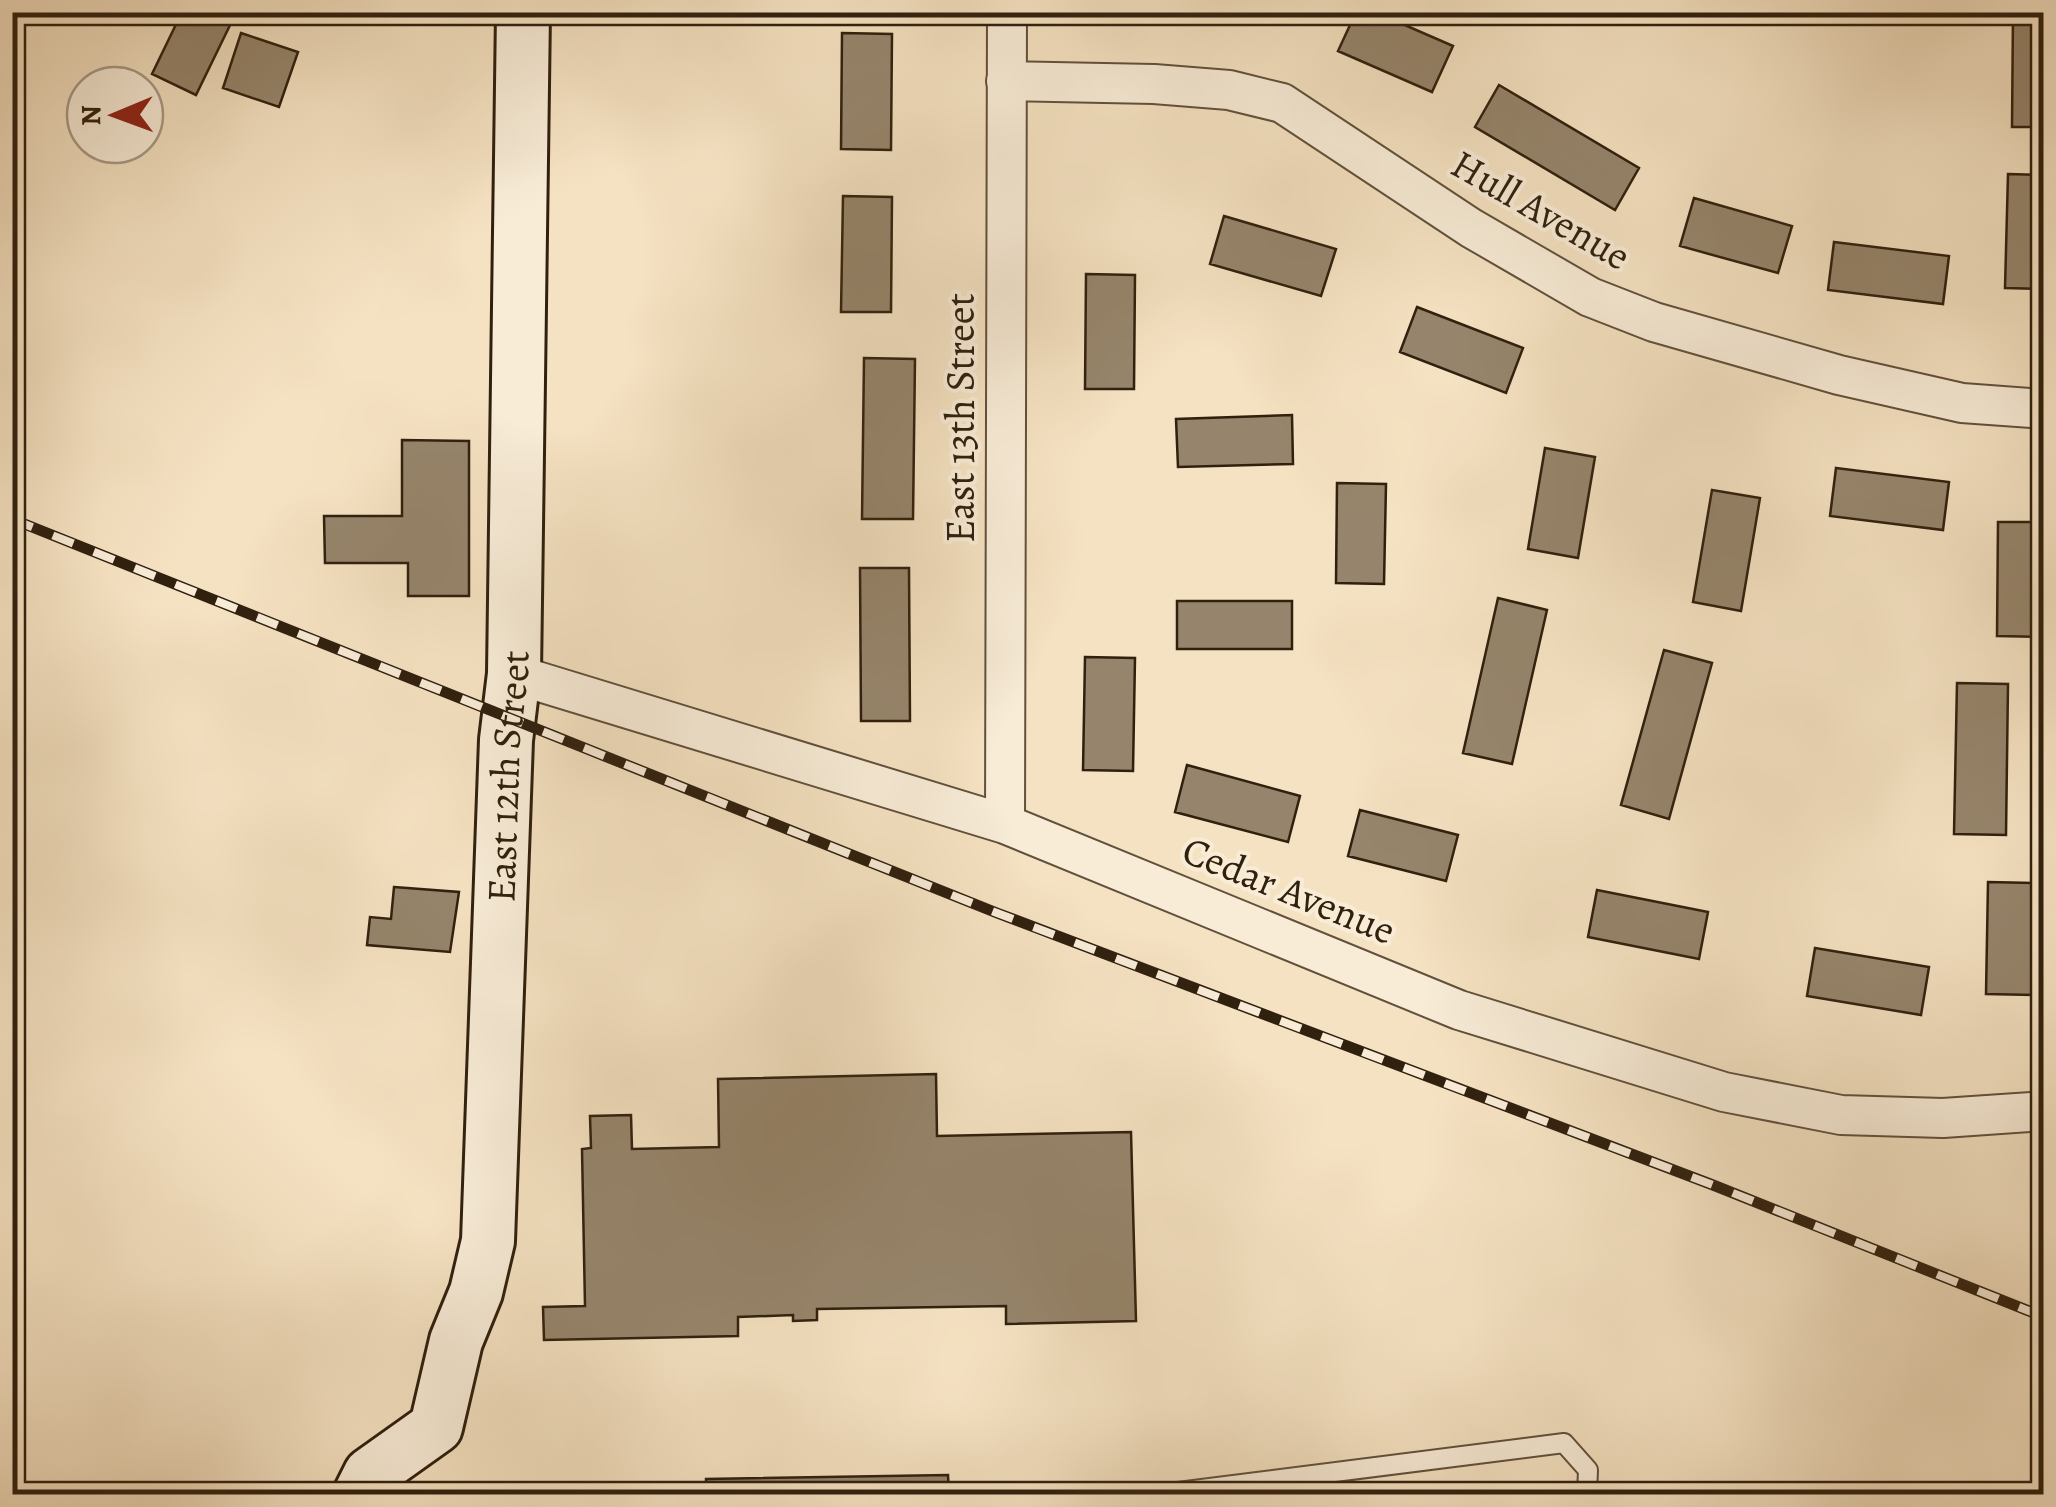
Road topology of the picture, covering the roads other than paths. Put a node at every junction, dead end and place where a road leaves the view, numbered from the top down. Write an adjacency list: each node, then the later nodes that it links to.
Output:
1 (523, 12): 5 (main road, East 12th Street)
2 (1007, 12): 3 (street, East 13th Street)
3 (1006, 81): 4 (street, Hull Avenue); 6 (street, East 13th Street)
4 (2044, 409)
5 (514, 674): 6 (street, Cedar Avenue); 8 (main road, East 12th Street)
6 (1005, 824): 7 (street, Cedar Avenue)
7 (2044, 1111)
8 (360, 1494)
9 (1162, 1494): 10 (lane)
10 (1588, 1494)

